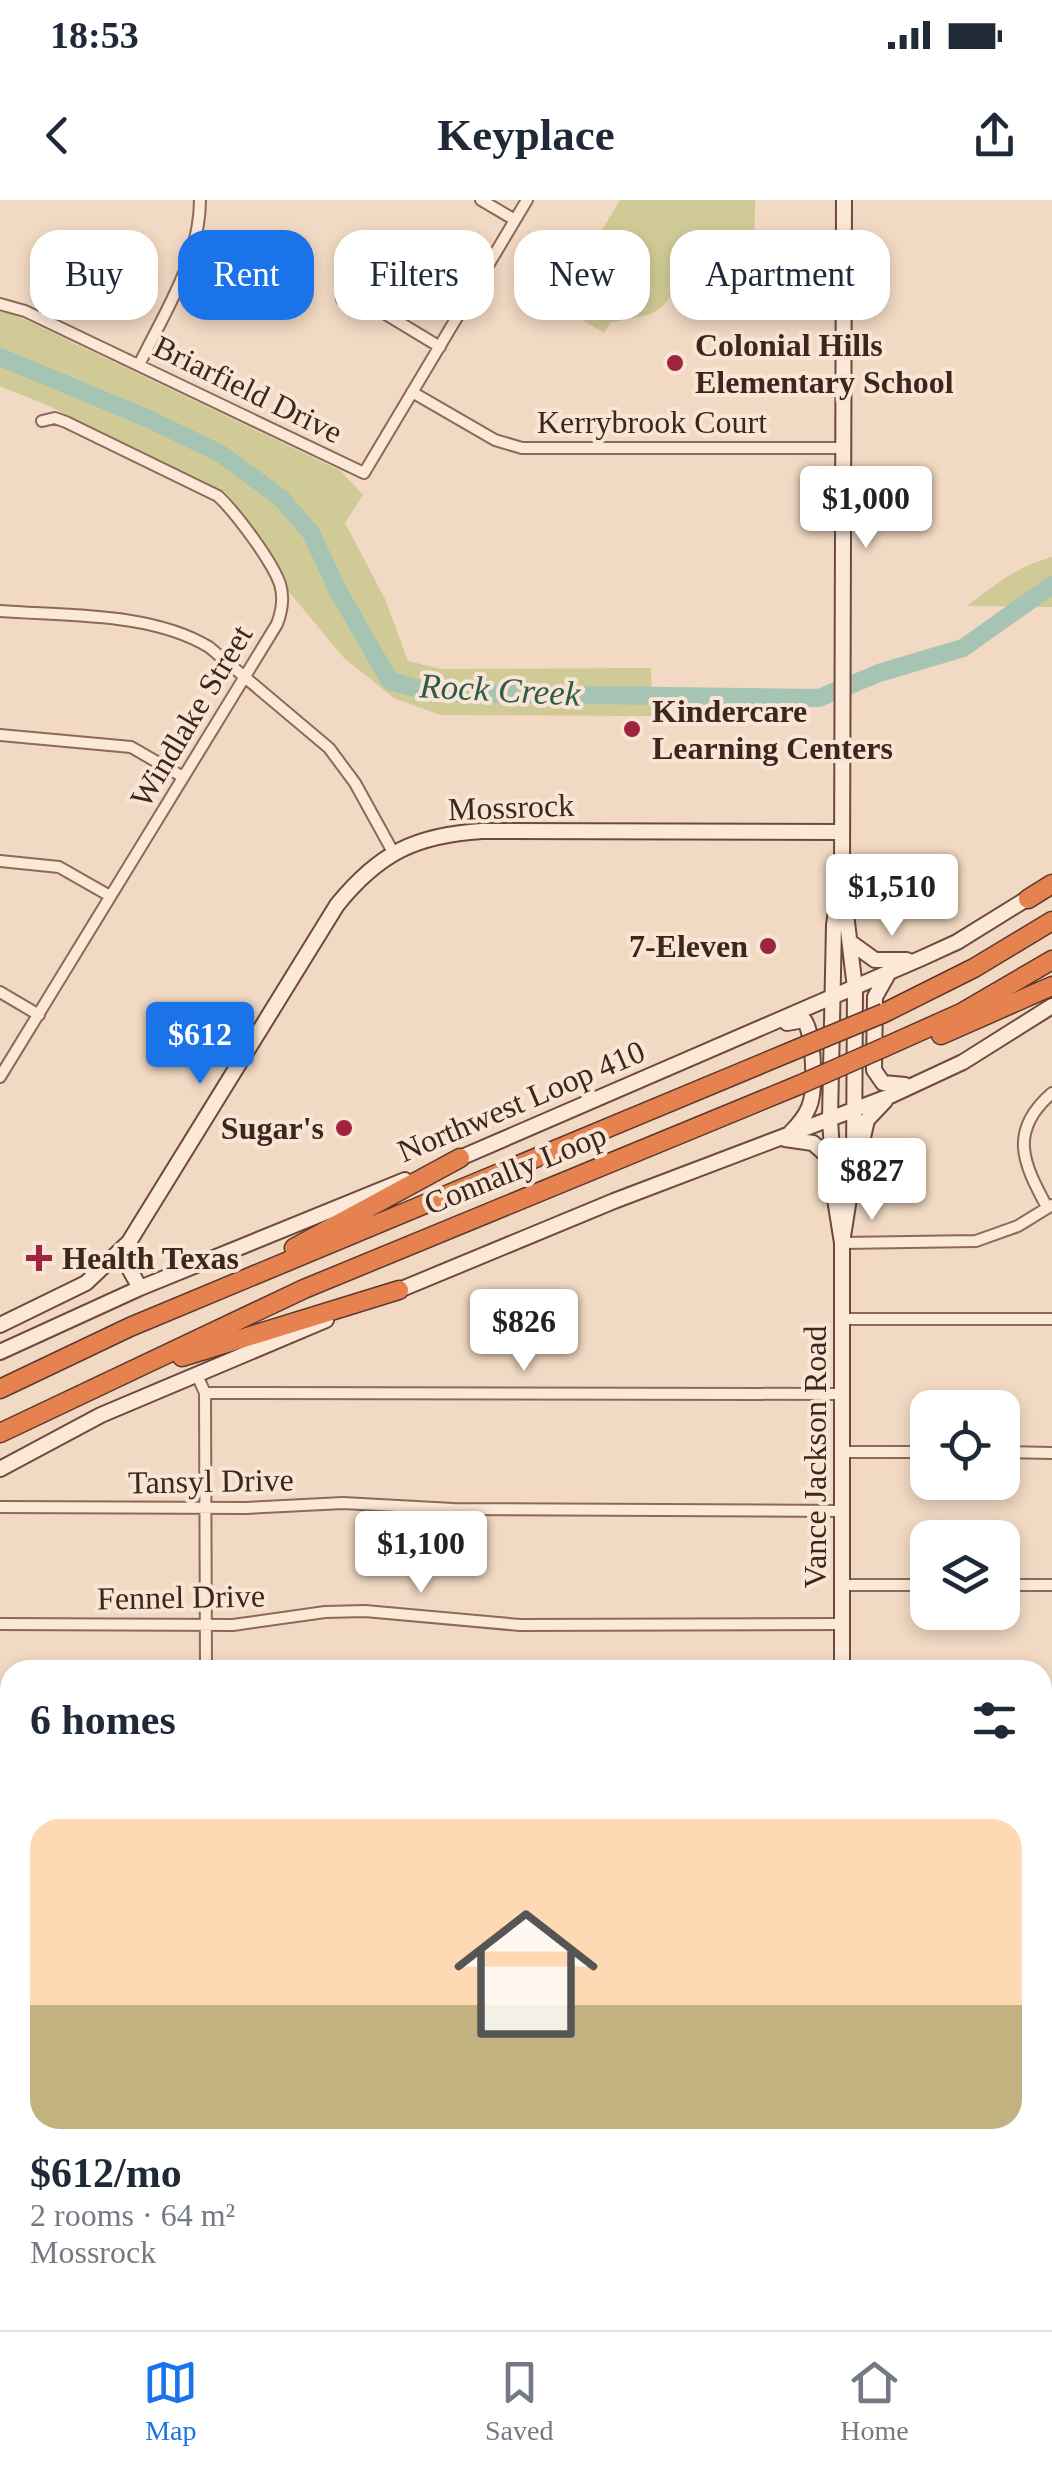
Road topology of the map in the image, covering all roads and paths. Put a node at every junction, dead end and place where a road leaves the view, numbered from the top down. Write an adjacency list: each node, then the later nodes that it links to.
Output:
1 (200, 200): 9 (street)
2 (480, 200): 5 (street)
3 (527, 200): 5 (street)
4 (844, 200): 12 (main road, Vance Jackson Road)
5 (515, 220): 8 (street)
6 (0, 304): 9 (street, Briarfield Drive)
7 (394, 320): 8 (street)
8 (440, 347): 10 (street)
9 (139, 365): 10 (street, Briarfield Drive)
10 (412, 392): 12 (street, Kerrybrook Court)
11 (42, 422): 14 (street, Windlake Street)
12 (845, 448): 17 (main road, Vance Jackson Road)
13 (0, 611): 14 (street)
14 (245, 676): 16 (street, Windlake Street); 18 (street)
15 (0, 735): 16 (street)
16 (183, 777): 22 (street, Windlake Street)
17 (842, 832): 18 (main road, Mossrock); 21 (main road, Vance Jackson Road)
18 (393, 852): 49 (main road, Mossrock)
19 (0, 861): 22 (street)
20 (1052, 881): 23 (highway)
21 (842, 884): 25 (main road, Vance Jackson Road); 32 (main road, Vance Jackson Road)
22 (110, 896): 34 (street, Windlake Street)
23 (1028, 899): 26 (main road, Northwest Loop 410)
24 (1052, 922): 50 (highway, Connally Loop, bridge)
25 (850, 942): 26 (main road); 30 (main road, Vance Jackson Road)
26 (922, 958): 28 (main road, Northwest Loop 410)
27 (1052, 960): 36 (highway)
28 (888, 973): 30 (main road, Northwest Loop 410); 38 (main road)
29 (1052, 986): 36 (highway)
30 (854, 988): 32 (main road, Northwest Loop 410); 41 (main road, Vance Jackson Road)
31 (0, 992): 34 (street)
32 (833, 998): 35 (main road, Northwest Loop 410); 42 (main road, Vance Jackson Road)
33 (1052, 1006): 38 (main road)
34 (38, 1015): 37 (street, Windlake Street)
35 (750, 1034): 43 (main road); 44 (main road, Northwest Loop 410)
36 (885, 1051): 58 (highway, Connally Loop, bridge)
37 (0, 1077)
38 (921, 1082): 40 (main road)
39 (1052, 1093): 47 (street)
40 (890, 1096): 41 (main road); 46 (main road)
41 (853, 1110): 42 (main road); 46 (main road, Vance Jackson Road)
42 (830, 1120): 43 (main road); 45 (main road, Vance Jackson Road)
43 (783, 1138): 45 (main road); 52 (main road)
44 (460, 1158): 50 (highway); 51 (main road, Northwest Loop 410)
45 (833, 1161): 48 (main road, Vance Jackson Road)
46 (854, 1166): 48 (main road, Vance Jackson Road)
47 (1050, 1206): 48 (street)
48 (842, 1244): 53 (main road, Vance Jackson Road)
49 (120, 1252): 51 (main road); 55 (main road, Mossrock)
50 (226, 1286): 59 (highway, Connally Loop)
51 (140, 1288): 56 (main road, Northwest Loop 410)
52 (399, 1290): 57 (main road); 58 (highway)
53 (843, 1319): 54 (street); 61 (main road, Vance Jackson Road)
54 (1052, 1319)
55 (0, 1325)
56 (0, 1352)
57 (197, 1375): 60 (street); 67 (main road)
58 (105, 1381): 62 (highway, Connally Loop)
59 (0, 1389)
60 (205, 1393): 61 (street); 69 (street)
61 (842, 1394): 63 (main road, Vance Jackson Road)
62 (0, 1433)
63 (842, 1452): 64 (street); 70 (main road, Vance Jackson Road)
64 (910, 1452)
65 (1020, 1452): 66 (street)
66 (1052, 1453)
67 (0, 1469)
68 (0, 1507): 69 (street, Tansyl Drive)
69 (205, 1508): 70 (street, Tansyl Drive); 77 (street)
70 (842, 1511): 71 (main road, Vance Jackson Road)
71 (842, 1585): 72 (street); 76 (main road, Vance Jackson Road)
72 (910, 1585)
73 (1020, 1585): 74 (street)
74 (1052, 1585)
75 (0, 1624): 77 (street, Fennel Drive)
76 (842, 1624): 77 (street, Fennel Drive); 79 (main road, Vance Jackson Road)
77 (206, 1626): 78 (street)
78 (206, 1660)
79 (842, 1660)

